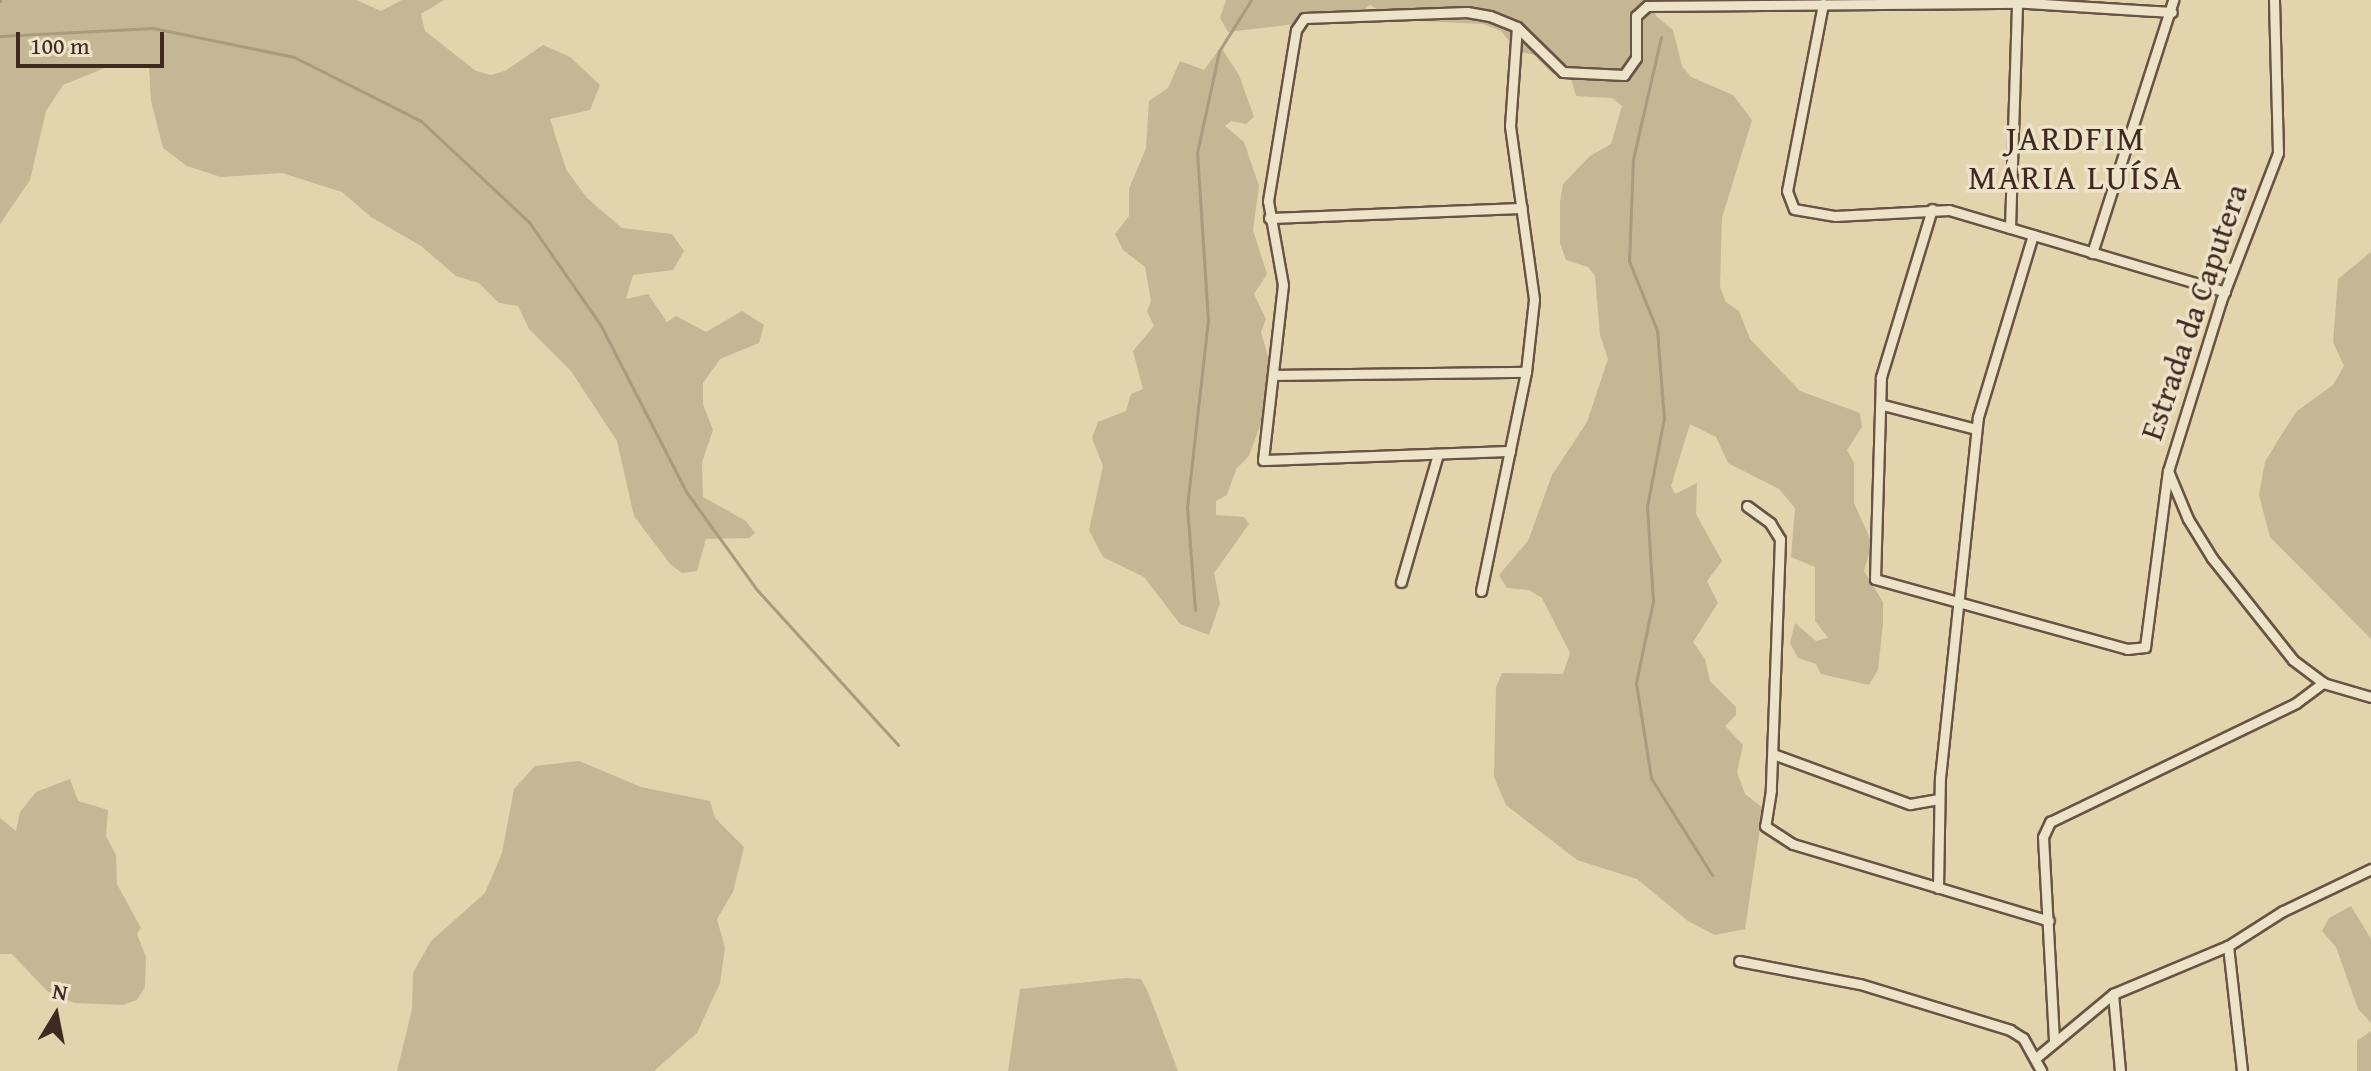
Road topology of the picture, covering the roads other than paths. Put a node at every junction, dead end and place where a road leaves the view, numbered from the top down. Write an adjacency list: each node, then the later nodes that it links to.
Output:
1 (2173, 0): 7 (street)
2 (2274, 0): 15 (street, Estrada da Caputera)
3 (1771, 2): 6 (street); 8 (street)
4 (1912, 2): 5 (street); 6 (street)
5 (2017, 3): 7 (street); 12 (street)
6 (1823, 4): 10 (street)
7 (2172, 12): 14 (street)
8 (1517, 27): 9 (street); 11 (street)
9 (1522, 208): 11 (street); 16 (street)
10 (1932, 209): 12 (street); 18 (street)
11 (1269, 218): 17 (street)
12 (2010, 228): 13 (street)
13 (2033, 235): 14 (street); 19 (street)
14 (2092, 253): 15 (street)
15 (2225, 292): 22 (street, Estrada da Caputera)
16 (1526, 372): 17 (street); 20 (street)
17 (1274, 375): 21 (street)
18 (1883, 405): 19 (street); 26 (street)
19 (1976, 429): 26 (street)
20 (1510, 451): 21 (street); 25 (street)
21 (1438, 454): 24 (street)
22 (2168, 471): 26 (street); 27 (street, Estrada da Caputera)
23 (1747, 506): 29 (street)
24 (1401, 582)
25 (1481, 591)
26 (1957, 602): 30 (street)
27 (2323, 683): 28 (street, Estrada da Caputera); 33 (street)
28 (2371, 697)
29 (1773, 754): 30 (street); 32 (street)
30 (1939, 799): 32 (street)
31 (2371, 869): 34 (street)
32 (1938, 888): 33 (street)
33 (2049, 921): 37 (street)
34 (2228, 946): 36 (street); 41 (street)
35 (1739, 961): 38 (street)
36 (2113, 994): 37 (street); 40 (street)
37 (2054, 1040): 38 (street)
38 (2037, 1057): 39 (street)
39 (2041, 1071)
40 (2120, 1071)
41 (2242, 1071)

